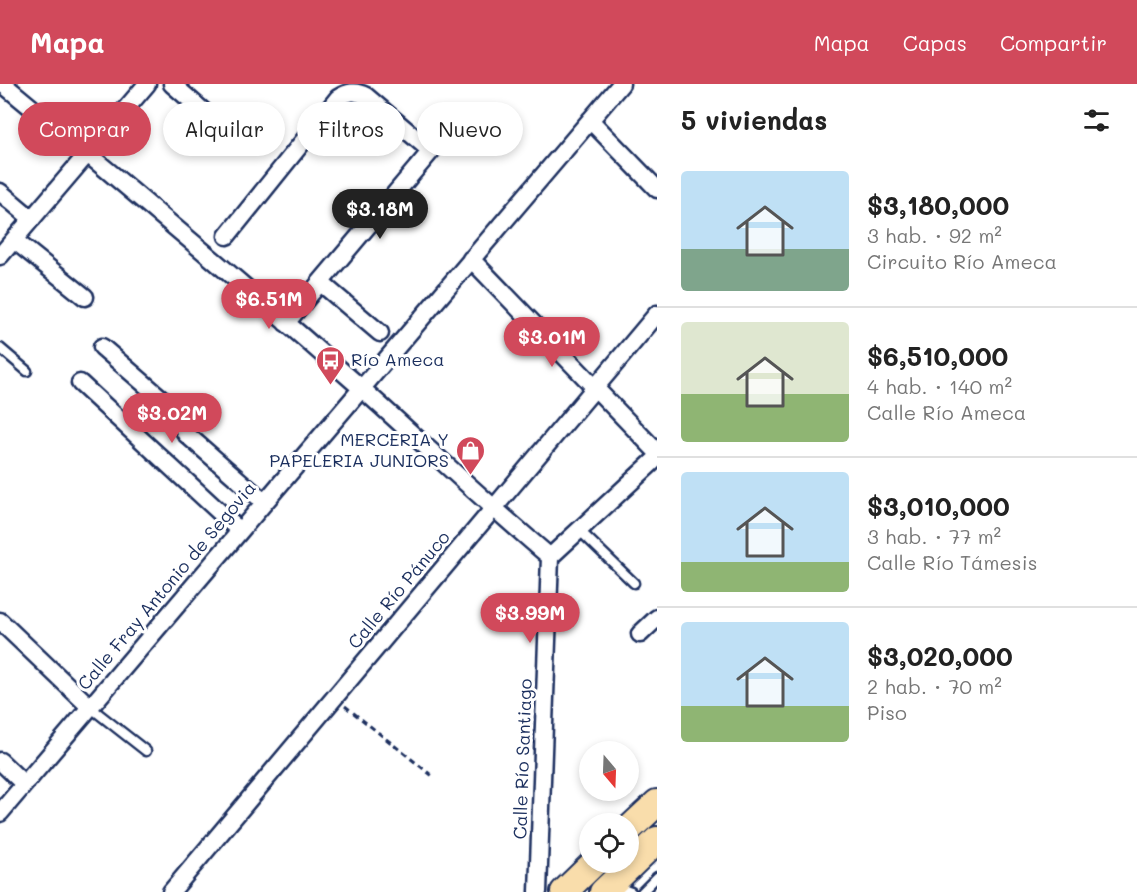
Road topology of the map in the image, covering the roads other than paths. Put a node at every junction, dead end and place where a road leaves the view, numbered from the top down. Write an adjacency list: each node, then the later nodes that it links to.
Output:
1 (3, 84): 5 (street)
2 (147, 84): 6 (street)
3 (172, 84): 7 (street)
4 (621, 84): 8 (street, Calle Fray Antonio de Segovia)
5 (25, 102)
6 (132, 102)
7 (193, 102)
8 (590, 120): 13 (street); 19 (street, Calle Fray Antonio de Segovia)
9 (417, 139): 16 (street)
10 (85, 156): 15 (street)
11 (91, 156): 23 (street)
12 (427, 156): 20 (street)
13 (657, 189)
14 (0, 192): 15 (street)
15 (32, 219): 17 (street)
16 (227, 236)
17 (14, 240): 18 (street); 21 (street)
18 (0, 256)
19 (471, 260): 29 (street, Calle Fray Antonio de Segovia); 30 (street)
20 (321, 283): 23 (street); 24 (street)
21 (85, 297)
22 (657, 314): 30 (street, Calle Río Pánuco)
23 (286, 323): 29 (street)
24 (380, 333)
25 (102, 347): 33 (street)
26 (0, 348): 27 (lane)
27 (27, 371)
28 (81, 383): 36 (street)
29 (362, 388): 33 (street, Calle Fray Antonio de Segovia); 34 (street)
30 (595, 388): 31 (street); 34 (street, Calle Río Pánuco)
31 (657, 452)
32 (657, 458): 35 (street)
33 (264, 502): 36 (street, Calle Fray Antonio de Segovia)
34 (493, 508): 37 (street); 53 (street, Calle Río Pánuco)
35 (579, 530): 37 (street); 38 (lane)
36 (240, 531): 42 (street, Calle Fray Antonio de Segovia)
37 (550, 557): 54 (street, Calle Río Santiago)
38 (634, 583)
39 (657, 618): 41 (street)
40 (0, 621): 42 (street)
41 (640, 634)
42 (90, 707): 43 (lane); 45 (street, Calle Fray Antonio de Segovia)
43 (146, 752)
44 (0, 760): 45 (street)
45 (24, 784): 47 (street, Calle Fray Antonio de Segovia)
46 (657, 803): 48 (main road)
47 (0, 813)
48 (639, 820)
49 (653, 848): 52 (main road)
50 (584, 873): 55 (main road)
51 (657, 877): 56 (lane)
52 (615, 890)
53 (171, 892)
54 (538, 892)
55 (564, 892)
56 (642, 892)

